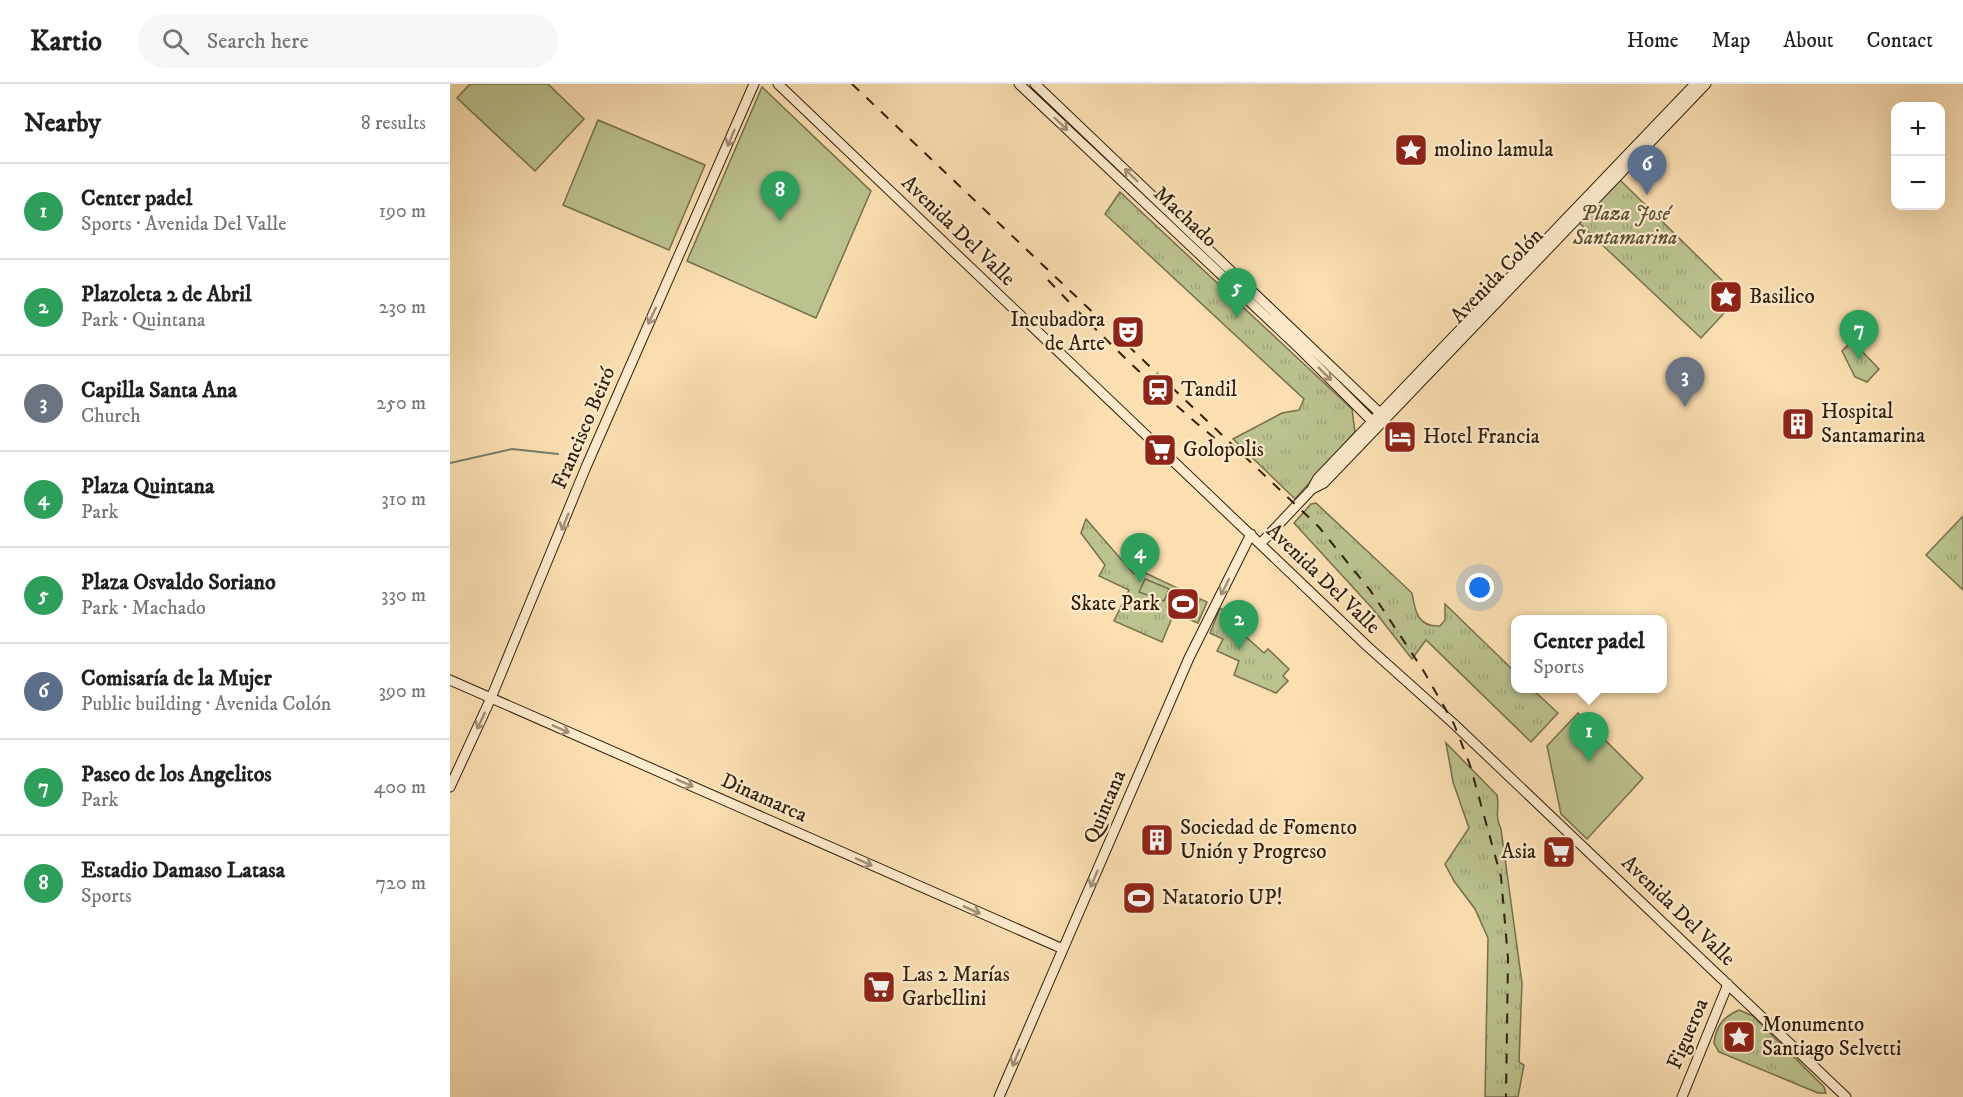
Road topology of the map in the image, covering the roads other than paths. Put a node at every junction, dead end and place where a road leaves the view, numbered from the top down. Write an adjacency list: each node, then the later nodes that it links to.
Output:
1 (754, 84): 12 (street, Francisco Beiró, one-way to 12)
2 (778, 84): 9 (street, Avenida Del Valle)
3 (1019, 84): 8 (street, Machado, one-way to 8)
4 (1035, 84): 7 (street, Machado, one-way to 4)
5 (1695, 84): 7 (street, Avenida Colón)
6 (1706, 84): 7 (street, Avenida Colón)
7 (1383, 416): 8 (street, Avenida Colón)
8 (1375, 424): 10 (street, Avenida Colón)
9 (1251, 534): 10 (street, Avenida Del Valle); 14 (street, Quintana, one-way to 14)
10 (1261, 543): 15 (street, Avenida Del Valle)
11 (450, 680): 12 (street, Dinamarca)
12 (491, 698): 13 (street, Francisco Beiró, one-way to 13); 14 (street, Dinamarca, one-way to 14)
13 (450, 787)
14 (1063, 949): 16 (street, Quintana, one-way to 16)
15 (1728, 984): 17 (street, Figueroa); 18 (street, Avenida Del Valle)
16 (999, 1097)
17 (1682, 1097)
18 (1846, 1097)

